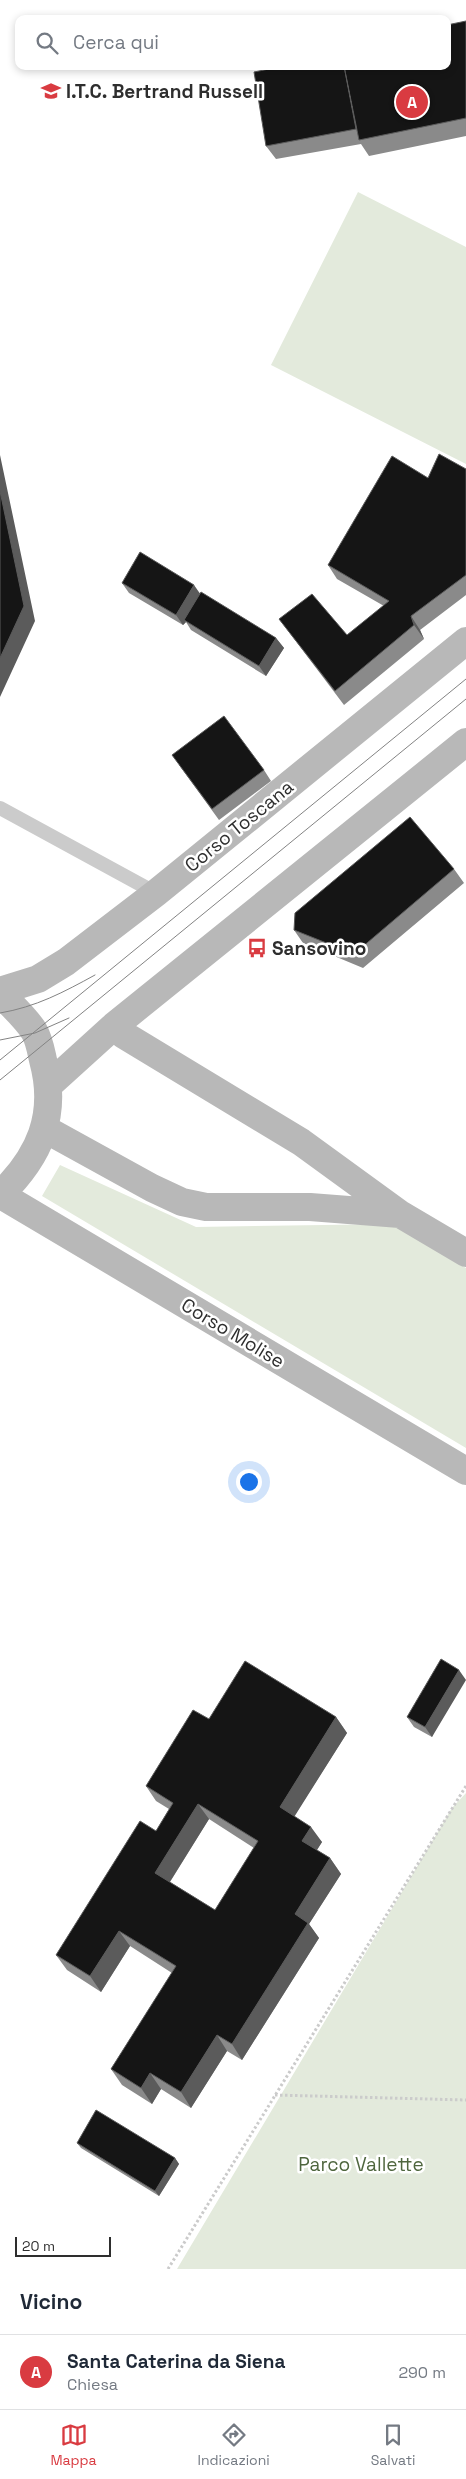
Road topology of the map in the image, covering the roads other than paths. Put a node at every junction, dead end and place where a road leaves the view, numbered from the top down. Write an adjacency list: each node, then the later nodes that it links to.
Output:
1 (466, 641): 4 (street, Corso Toscana)
2 (466, 742): 6 (street)
3 (0, 808): 4 (lane)
4 (156, 893): 5 (street, Corso Toscana)
5 (0, 992): 7 (street)
6 (114, 1026): 7 (street); 10 (street)
7 (50, 1084): 8 (street)
8 (45, 1129): 9 (street); 10 (street)
9 (0, 1195): 12 (street, Corso Molise)
10 (400, 1214): 11 (street)
11 (466, 1253)
12 (466, 1471)

